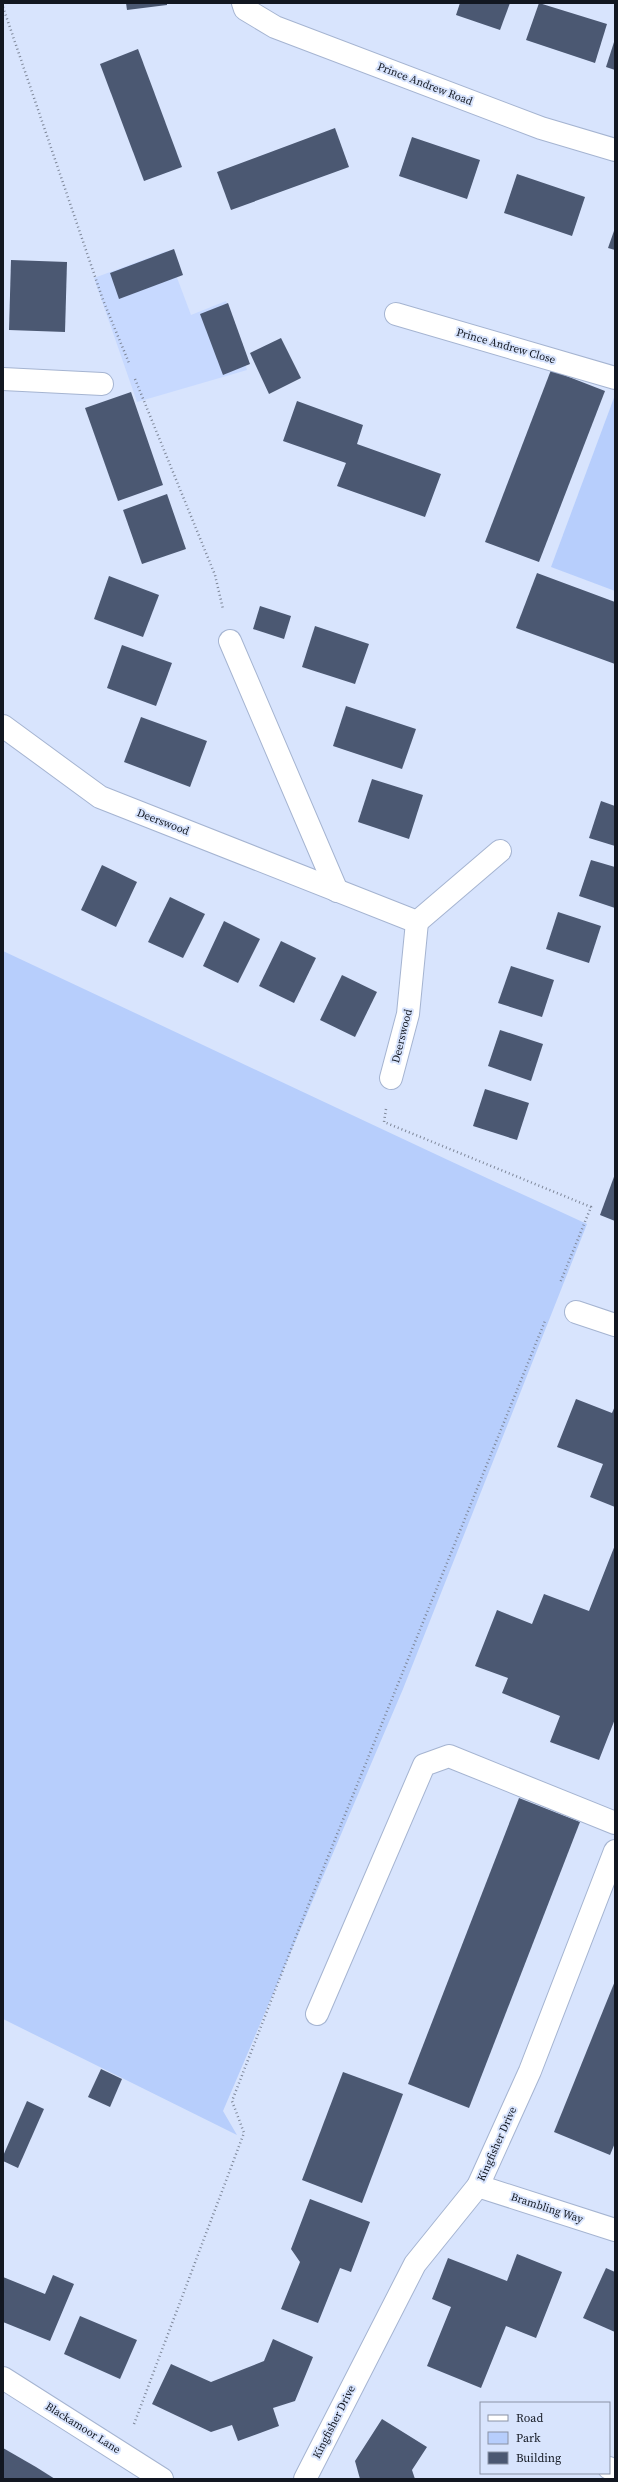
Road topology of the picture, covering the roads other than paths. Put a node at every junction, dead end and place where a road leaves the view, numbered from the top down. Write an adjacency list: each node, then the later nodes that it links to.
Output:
1 (243, 3): 2 (street, Prince Andrew Road)
2 (615, 150)
3 (396, 314): 4 (street, Prince Andrew Close)
4 (615, 378)
5 (3, 379): 6 (street)
6 (102, 384)
7 (230, 641): 10 (street)
8 (3, 726): 10 (street, Deerswood)
9 (500, 851): 11 (street)
10 (337, 891): 11 (street, Deerswood)
11 (417, 922): 12 (street, Deerswood)
12 (391, 1078)
13 (576, 1312): 14 (street)
14 (615, 1325)
15 (615, 1823): 17 (street)
16 (615, 1851): 18 (street, Kingfisher Drive)
17 (316, 2014)
18 (478, 2186): 19 (street, Brambling Way); 22 (street, Kingfisher Drive)
19 (615, 2230)
20 (3, 2378): 21 (street, Blackamoor Lane)
21 (162, 2479)
22 (305, 2479)

